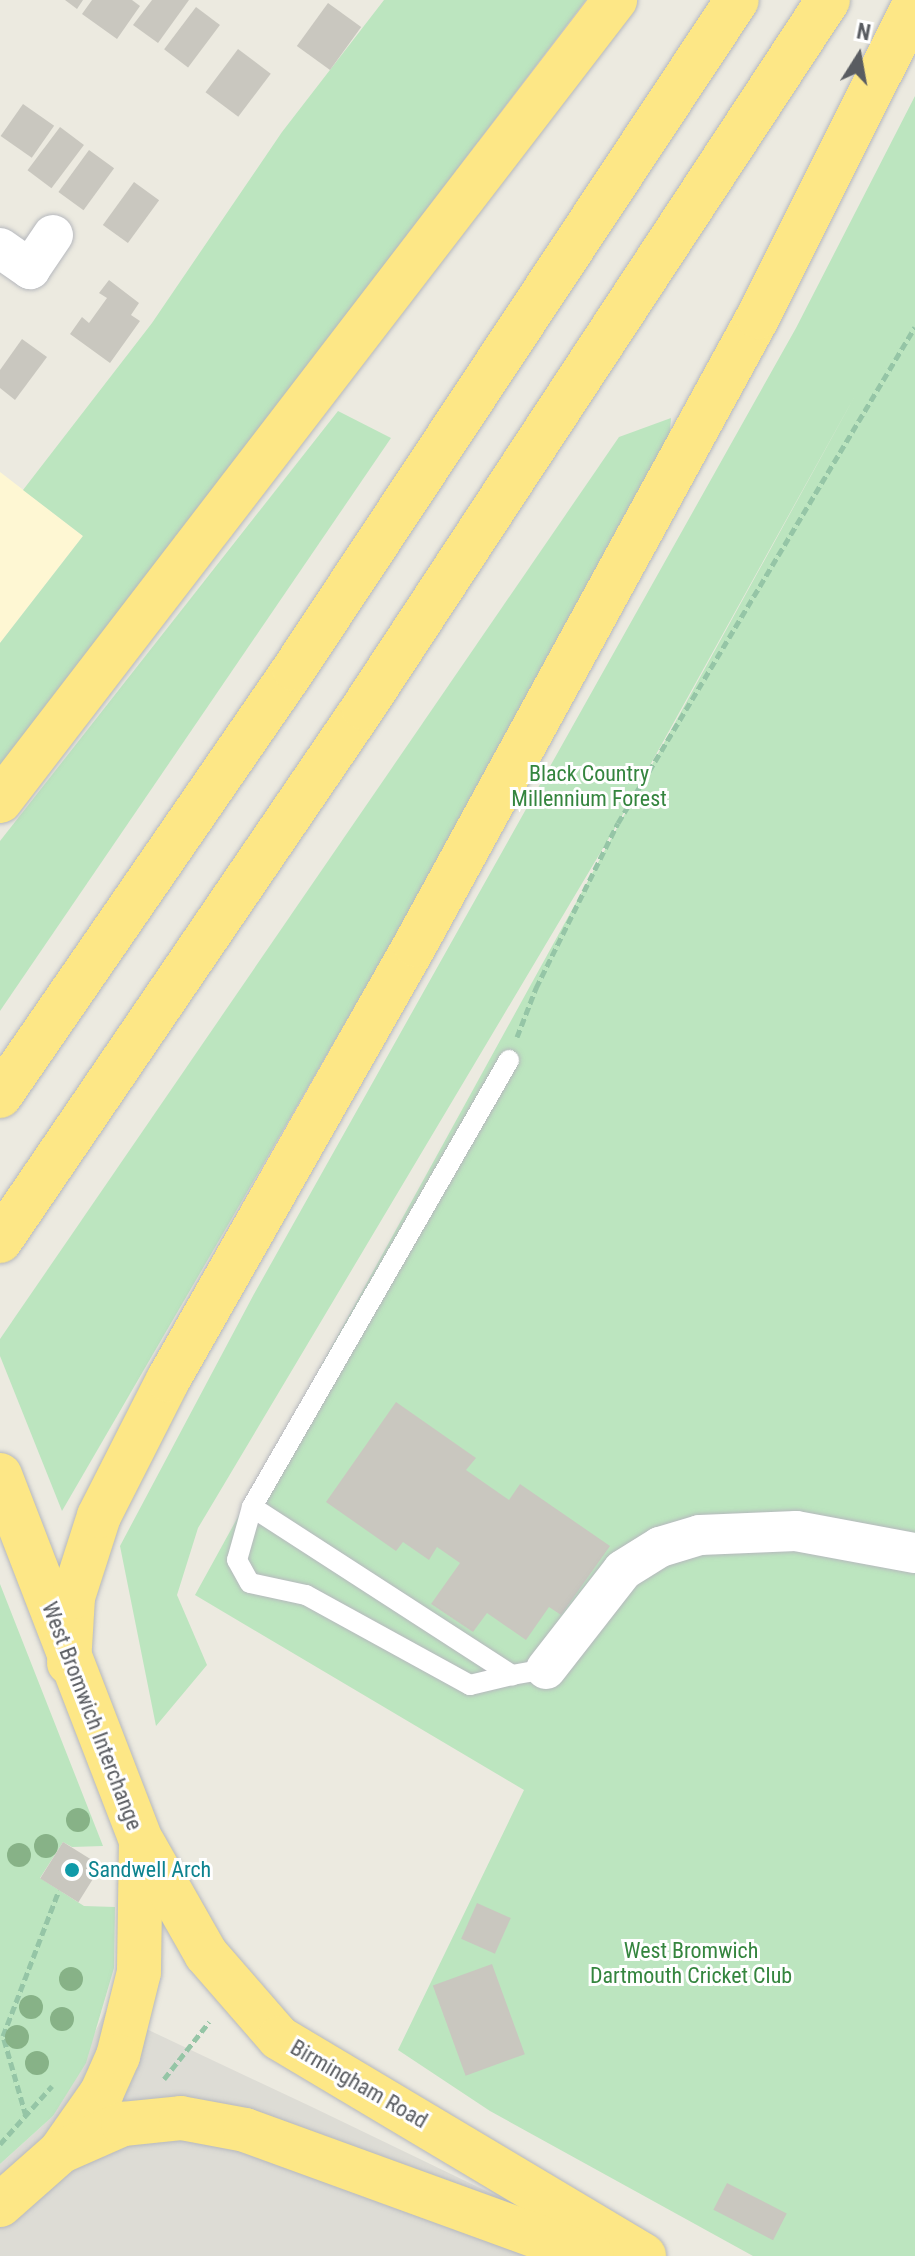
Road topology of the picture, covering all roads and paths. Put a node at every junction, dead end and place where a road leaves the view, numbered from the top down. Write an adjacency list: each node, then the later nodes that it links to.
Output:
1 (615, 0): 8 (highway)
2 (737, 0): 10 (highway)
3 (828, 0): 11 (highway)
4 (915, 3): 15 (highway)
5 (53, 235): 6 (street)
6 (0, 248)
7 (915, 327): 9 (path)
8 (0, 801)
9 (509, 1060): 13 (lane)
10 (0, 1096)
11 (0, 1241)
12 (0, 1475): 15 (highway, West Bromwich Interchange)
13 (252, 1507): 16 (lane); 16 (lane)
14 (915, 1553): 16 (street)
15 (69, 1663): 17 (highway, West Bromwich Interchange)
16 (529, 1672)
17 (141, 1841): 24 (highway, West Bromwich Interchange); 27 (highway, Birmingham Road)
18 (59, 1890): 22 (path)
19 (209, 2022): 20 (path)
20 (164, 2079)
21 (52, 2086): 22 (path)
22 (26, 2116): 23 (path)
23 (0, 2144)
24 (60, 2152): 25 (highway, West Bromwich Interchange); 26 (highway)
25 (6, 2195)
26 (592, 2256)
27 (644, 2256)

